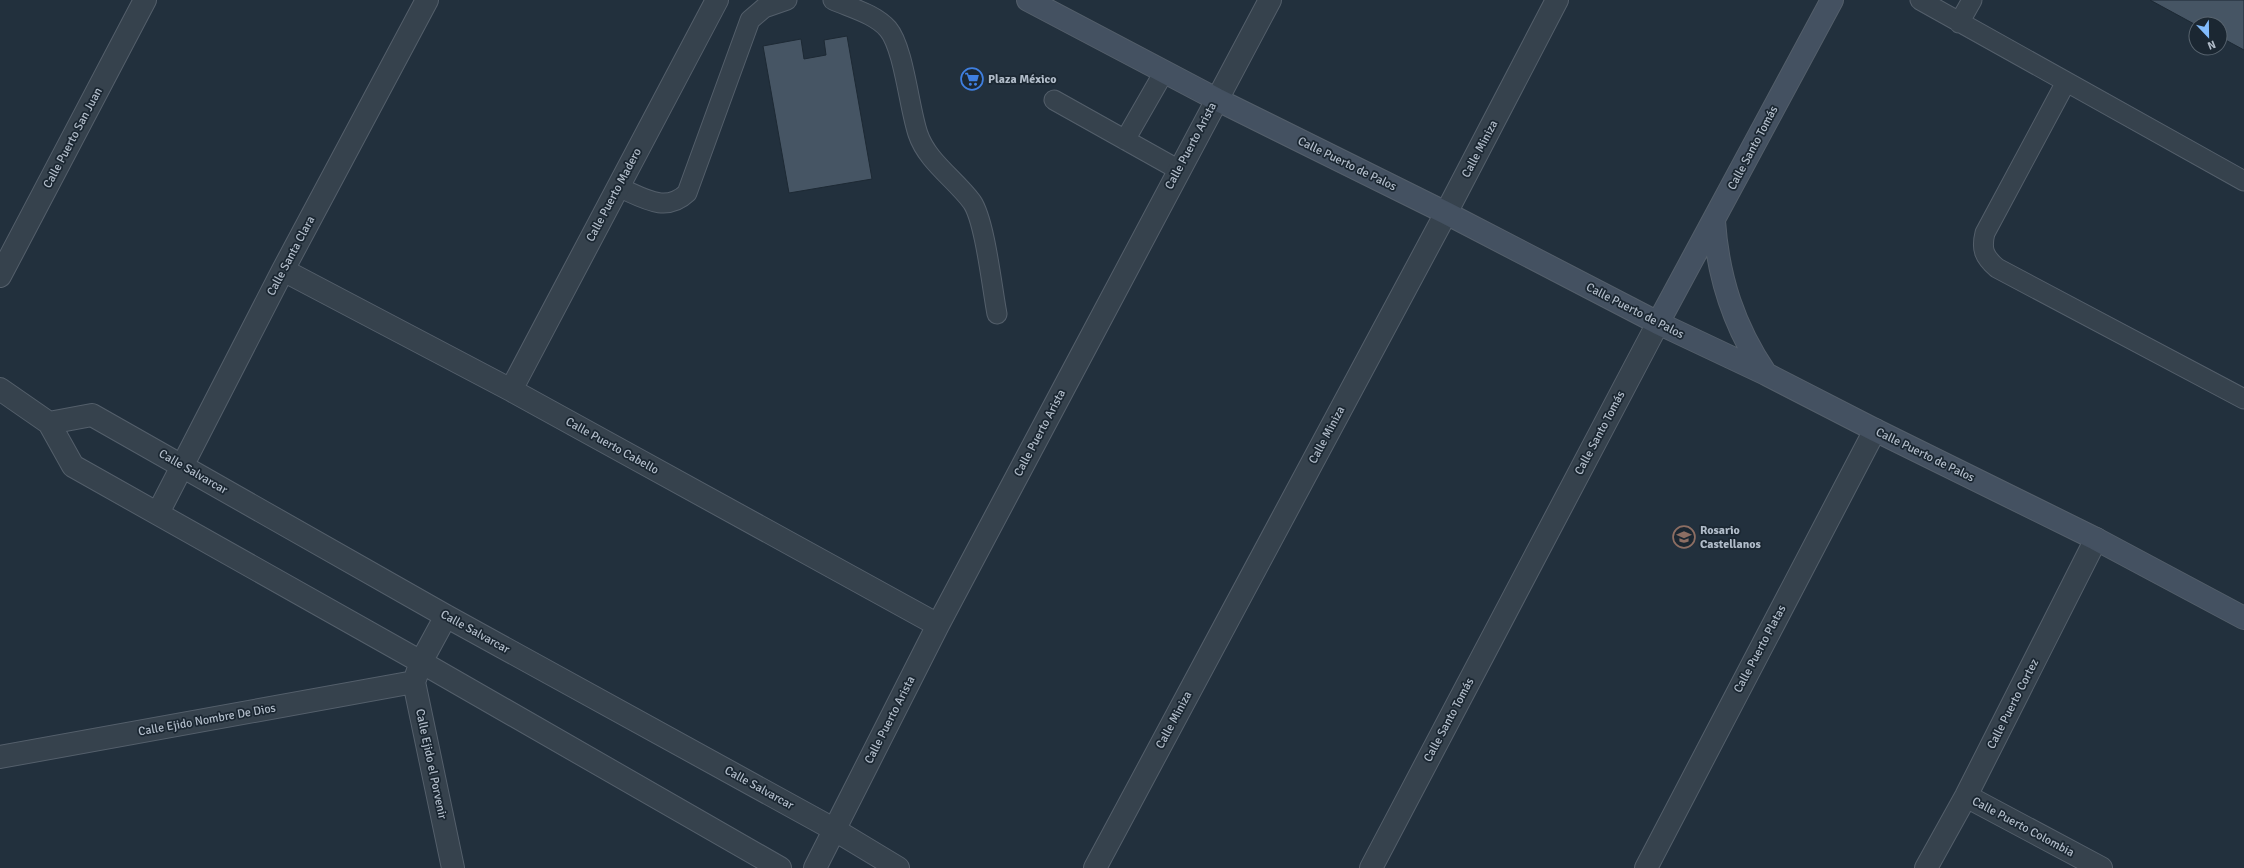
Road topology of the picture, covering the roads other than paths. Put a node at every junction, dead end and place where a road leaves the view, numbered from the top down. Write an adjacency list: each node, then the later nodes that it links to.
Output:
1 (145, 0): 24 (street, Calle Puerto San Juan)
2 (427, 0): 23 (street, Calle Santa Clara)
3 (717, 0): 20 (street, Calle Puerto Madero)
4 (787, 0): 20 (lane)
5 (833, 0): 25 (lane)
6 (1028, 0): 13 (street, Calle Puerto de Palos)
7 (1270, 0): 15 (street, Calle Puerto Arista)
8 (1557, 0): 21 (street, Calle Miniza)
9 (1832, 0): 22 (street, Calle Santo Tomás)
10 (1920, 0): 12 (lane)
11 (1972, 0): 12 (lane)
12 (1960, 23): 14 (lane)
13 (1164, 72): 15 (street, Calle Puerto de Palos); 17 (lane)
14 (2066, 82): 19 (lane); 30 (lane)
15 (1216, 99): 18 (street, Calle Puerto Arista); 21 (street, Calle Puerto de Palos)
16 (1054, 100): 17 (lane)
17 (1125, 140): 18 (lane)
18 (1179, 170): 38 (street, Calle Puerto Arista)
19 (2244, 181)
20 (618, 187): 29 (street, Calle Puerto Madero)
21 (1446, 213): 26 (street, Calle Puerto de Palos); 48 (street, Calle Miniza)
22 (1714, 221): 26 (street, Calle Santo Tomás); 27 (street)
23 (283, 270): 29 (street, Calle Puerto Cabello); 33 (street, Calle Santa Clara)
24 (0, 276)
25 (997, 314)
26 (1658, 323): 27 (street, Calle Puerto de Palos); 49 (street, Calle Santo Tomás)
27 (1766, 374): 32 (street, Calle Puerto de Palos)
28 (0, 389): 31 (street)
29 (511, 390): 38 (street, Calle Puerto Cabello)
30 (2244, 399)
31 (49, 423): 33 (street, Calle Salvarcar); 34 (street)
32 (1875, 430): 35 (street, Calle Puerto de Palos); 50 (street, Calle Puerto Platas)
33 (183, 466): 34 (street, Calle Santa Clara); 36 (street, Calle Salvarcar)
34 (158, 514): 39 (street)
35 (2096, 540): 37 (street, Calle Puerto de Palos); 42 (street, Calle Puerto Cortez)
36 (446, 616): 39 (street, Calle Ejido el Porvenir); 43 (street, Calle Salvarcar)
37 (2244, 618)
38 (938, 625): 43 (street, Calle Puerto Arista)
39 (420, 662): 40 (street, Calle Ejido el Porvenir); 45 (street)
40 (414, 682): 41 (street, Calle Ejido Nombre De Dios); 44 (street, Calle Ejido el Porvenir)
41 (0, 757)
42 (1966, 796): 51 (street, Calle Puerto Cortez); 52 (street, Calle Puerto Colombia)
43 (835, 830): 46 (street, Calle Puerto Arista); 47 (street, Calle Salvarcar)
44 (453, 868)
45 (780, 868)
46 (815, 868)
47 (898, 868)
48 (1095, 868)
49 (1371, 868)
50 (1646, 868)
51 (1926, 868)
52 (2101, 868)

